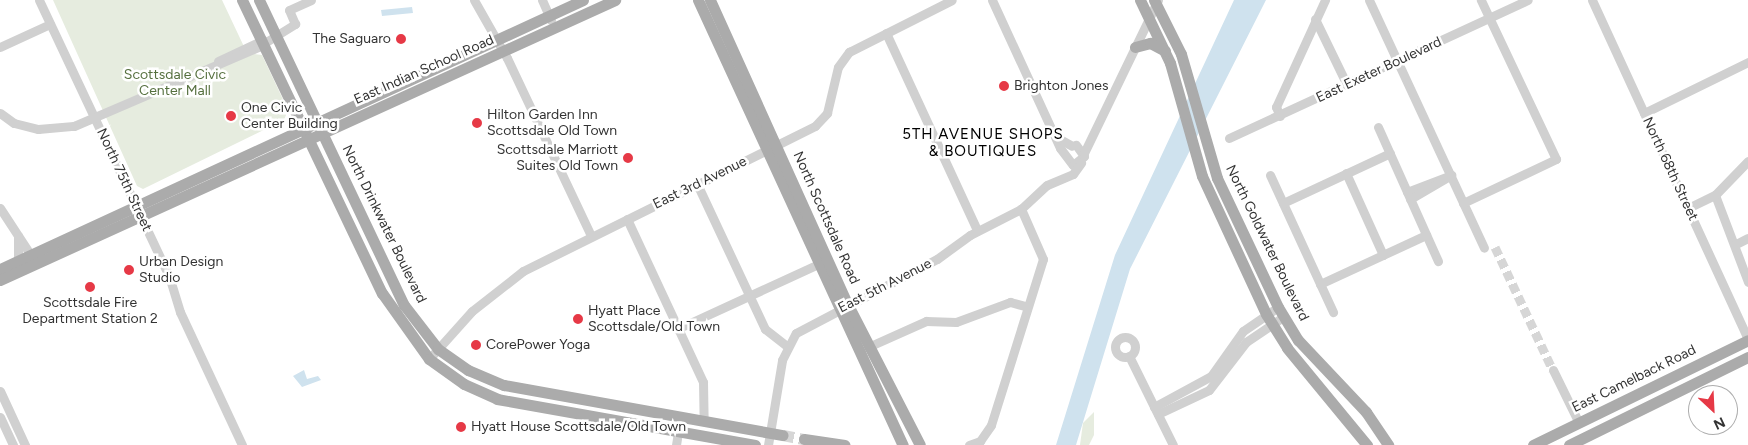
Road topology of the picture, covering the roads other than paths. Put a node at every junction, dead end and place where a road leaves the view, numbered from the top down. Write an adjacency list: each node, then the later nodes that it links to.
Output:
1 (38, 0): 24 (street, North 75th Street)
2 (242, 0): 29 (main road)
3 (259, 0): 26 (main road, North Drinkwater Boulevard)
4 (311, 0): 26 (street)
5 (474, 0): 28 (street)
6 (542, 0): 20 (street)
7 (583, 0): 20 (main road, East Indian School Road)
8 (615, 0): 25 (main road, East Indian School Road)
9 (698, 0): 50 (main road, North Scottsdale Road)
10 (710, 0): 50 (main road, North Scottsdale Road)
11 (952, 0): 27 (street, East 3rd Avenue)
12 (992, 0): 46 (street)
13 (1140, 0): 22 (main road)
14 (1325, 0): 23 (street)
15 (1369, 0): 34 (street)
16 (1481, 0): 21 (street)
17 (1528, 0): 21 (street, East Exeter Boulevard)
18 (1592, 0): 38 (street, North 68th Street)
19 (1156, 2): 22 (street); 91 (main road, North Goldwater Boulevard)
20 (549, 15): 25 (street); 28 (main road, East Indian School Road)
21 (1490, 18): 34 (street, East Exeter Boulevard); 64 (street)
22 (1149, 19): 31 (street); 33 (main road)
23 (1316, 19): 36 (street); 39 (street)
24 (50, 24): 30 (street); 40 (street, North 75th Street)
25 (555, 28): 32 (main road, East Indian School Road)
26 (276, 33): 29 (street); 41 (main road, North Drinkwater Boulevard)
27 (886, 33): 50 (street, East 3rd Avenue); 70 (street)
28 (496, 39): 32 (street); 41 (main road, East Indian School Road)
29 (263, 40): 40 (street); 42 (main road)
30 (0, 47)
31 (1135, 47): 33 (main road); 45 (street)
32 (504, 51): 44 (main road, East Indian School Road); 73 (street)
33 (1165, 52): 93 (main road)
34 (1398, 61): 36 (street, East Exeter Boulevard); 58 (street)
35 (1748, 62): 38 (street)
36 (1347, 86): 39 (street, East Exeter Boulevard)
37 (0, 113): 40 (street)
38 (1644, 113): 66 (street, North 68th Street)
39 (1280, 116): 48 (street, East Exeter Boulevard)
40 (94, 117): 67 (street, North 75th Street)
41 (318, 120): 42 (main road, East Indian School Road); 44 (main road, North Drinkwater Boulevard)
42 (303, 127): 47 (main road); 67 (main road, East Indian School Road)
43 (1378, 127): 52 (street)
44 (323, 131): 47 (main road, East Indian School Road); 84 (main road, North Drinkwater Boulevard)
45 (1092, 134): 49 (street); 51 (street)
46 (1056, 137): 49 (street); 53 (street)
47 (308, 138): 67 (main road, East Indian School Road); 76 (main road)
48 (1229, 138)
49 (1074, 145): 51 (street); 53 (street, East 5th Avenue)
50 (772, 148): 60 (street, East 3rd Avenue); 82 (main road, North Scottsdale Road); 90 (main road, North Scottsdale Road)
51 (1084, 153): 55 (street)
52 (1390, 153): 56 (street); 61 (street)
53 (1066, 159): 55 (street); 59 (street, East 5th Avenue)
54 (1748, 161): 62 (street)
55 (1081, 163): 59 (street, East 5th Avenue)
56 (1346, 173): 63 (street); 79 (street)
57 (1270, 175): 63 (street)
58 (1450, 175): 61 (street); 64 (street)
59 (1059, 178): 68 (street, East 5th Avenue)
60 (698, 186): 69 (street, East 3rd Avenue); 88 (street)
61 (1409, 195): 71 (street)
62 (1715, 195): 66 (street); 75 (street)
63 (1283, 203): 87 (street)
64 (1464, 203): 77 (street)
65 (0, 208): 72 (street)
66 (1688, 208): 95 (street, North 68th Street)
67 (138, 209): 78 (main road, East Indian School Road); 86 (main road, East Indian School Road); 116 (street, North 75th Street)
68 (1021, 209): 70 (street, East 5th Avenue); 89 (street)
69 (627, 219): 73 (street, East 3rd Avenue); 94 (street)
70 (978, 230): 90 (street, East 5th Avenue)
71 (1426, 235): 79 (street); 81 (street)
72 (18, 236): 78 (street); 80 (street)
73 (591, 236): 98 (street, East 3rd Avenue)
74 (1748, 238): 75 (street)
75 (1736, 244): 85 (street)
76 (360, 248): 84 (main road); 101 (main road)
77 (1484, 248)
78 (30, 254): 80 (main road, East Indian School Road)
79 (1383, 255): 87 (street)
80 (18, 260): 83 (main road, East Indian School Road)
81 (1438, 261)
82 (818, 264): 88 (street); 90 (main road, North Scottsdale Road)
83 (0, 269)
84 (392, 279): 98 (main road, North Drinkwater Boulevard)
85 (1745, 279)
86 (0, 280)
87 (1320, 284): 92 (street)
88 (749, 296): 94 (street); 96 (street)
89 (1025, 306): 97 (street); 123 (street)
90 (843, 307): 96 (street, East 5th Avenue); 97 (main road, North Scottsdale Road); 121 (main road, North Scottsdale Road)
91 (1281, 312): 93 (street); 126 (main road, North Goldwater Boulevard)
92 (1333, 312)
93 (1268, 319): 104 (street); 125 (main road)
94 (677, 329): 106 (street)
95 (1748, 340): 107 (main road, East Camelback Road)
96 (787, 346): 109 (street)
97 (868, 347): 122 (main road, North Scottsdale Road)
98 (438, 349): 101 (street, East 3rd Avenue); 106 (main road, North Drinkwater Boulevard)
99 (1129, 356): 104 (street)
100 (1748, 357): 113 (main road)
101 (429, 359): 108 (main road)
102 (1553, 370): 107 (street)
103 (0, 391): 115 (street)
104 (1156, 411): 124 (street)
105 (0, 416): 114 (street)
106 (704, 421): 109 (main road, North Drinkwater Boulevard)
107 (1574, 425): 113 (street); 127 (main road, East Camelback Road)
108 (678, 432): 112 (main road); 117 (street)
109 (770, 433): 110 (main road, North Drinkwater Boulevard); 119 (street)
110 (783, 435)
111 (804, 439): 120 (main road)
112 (699, 440): 118 (main road)
113 (1574, 444)
114 (13, 445)
115 (25, 445)
116 (242, 445)
117 (676, 445)
118 (755, 445)
119 (768, 445)
120 (845, 445)
121 (903, 445)
122 (920, 445)
123 (969, 445)
124 (1173, 445)
125 (1368, 445)
126 (1388, 445)
127 (1533, 445)

